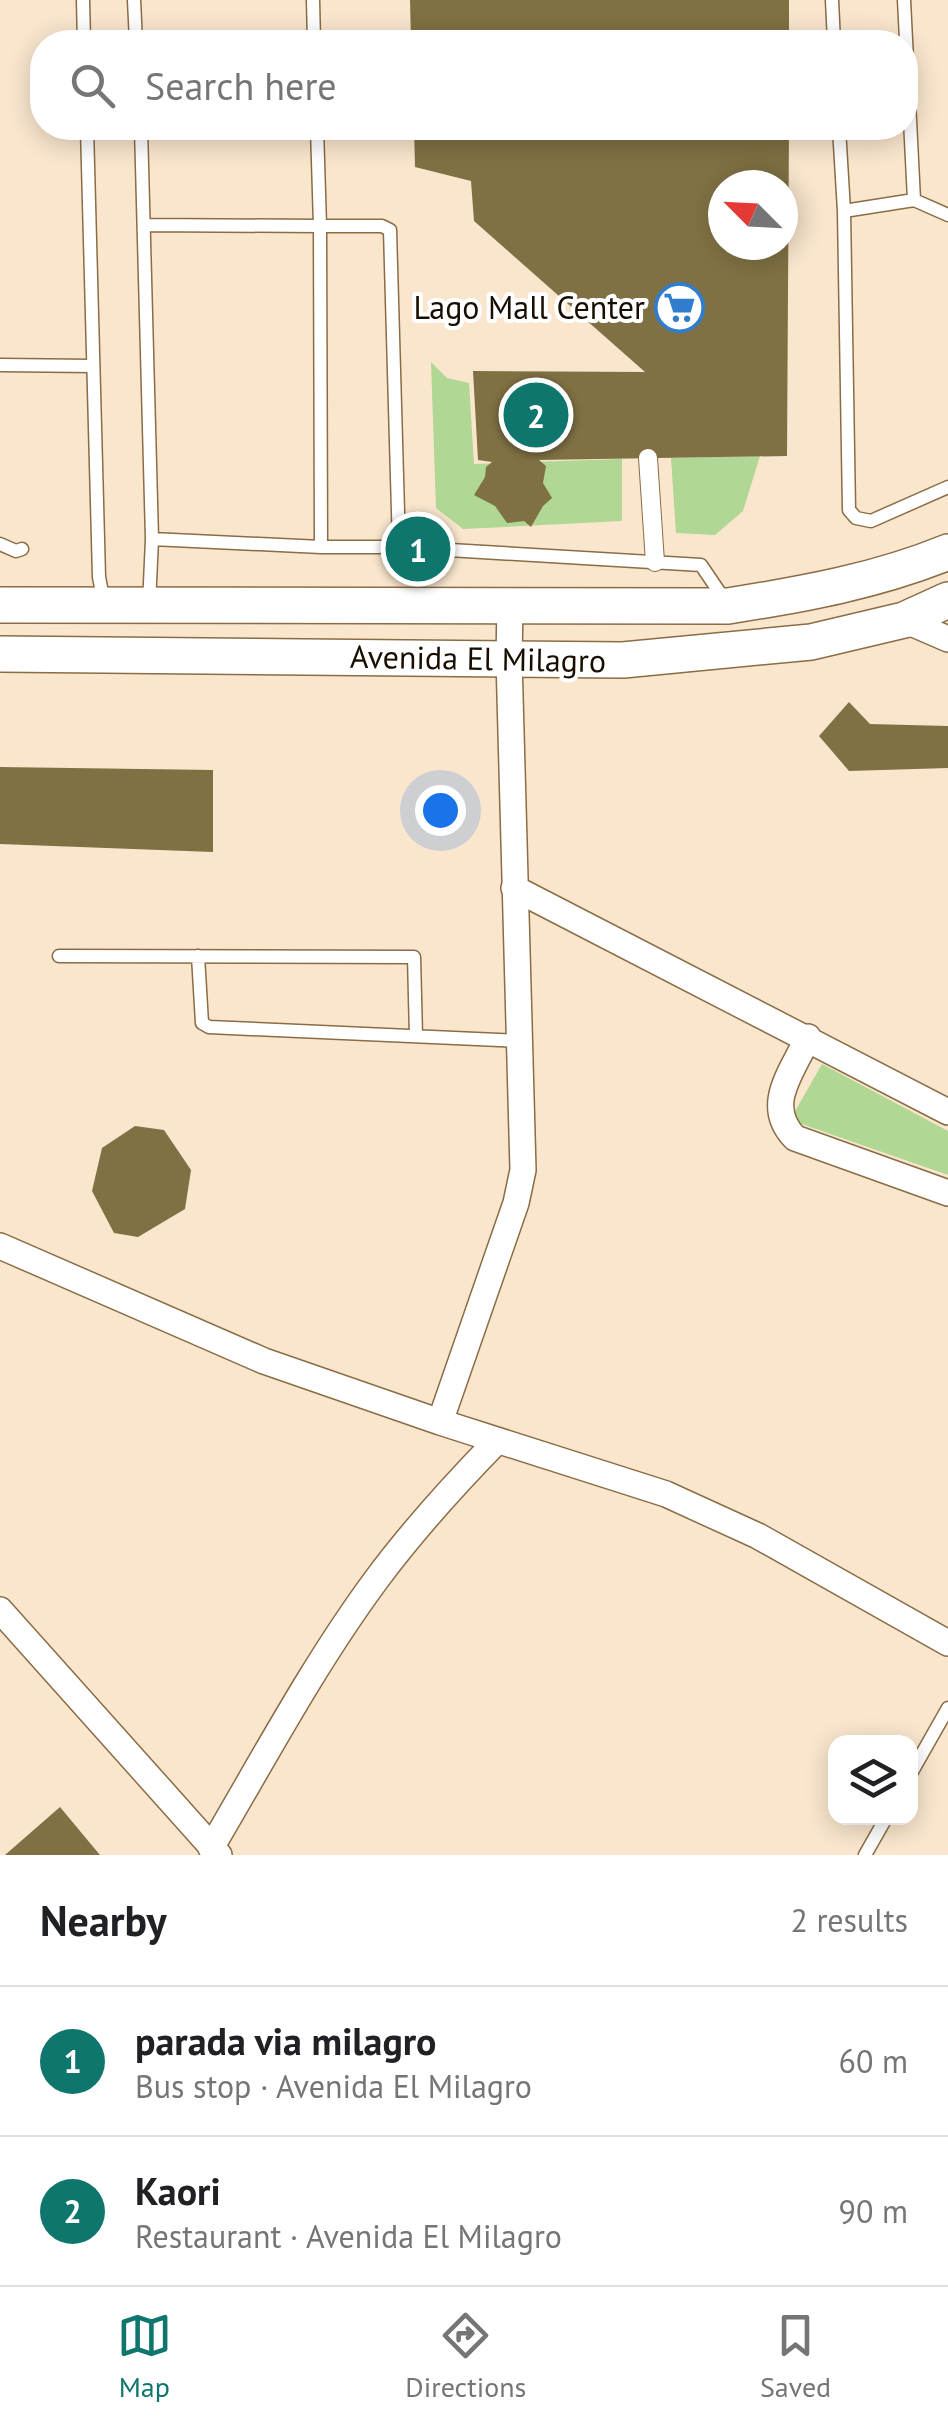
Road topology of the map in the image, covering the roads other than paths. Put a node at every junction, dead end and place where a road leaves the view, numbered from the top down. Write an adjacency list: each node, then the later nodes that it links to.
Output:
1 (83, 0): 6 (lane)
2 (134, 0): 7 (lane)
3 (313, 0): 8 (lane)
4 (832, 0): 9 (lane)
5 (904, 0): 10 (lane)
6 (84, 30)
7 (135, 30)
8 (314, 30)
9 (833, 30)
10 (906, 30)
11 (86, 140): 22 (lane)
12 (142, 140): 19 (lane)
13 (317, 140): 20 (lane)
14 (840, 140): 17 (lane)
15 (911, 140): 16 (lane)
16 (914, 200): 17 (lane); 18 (lane)
17 (844, 211): 24 (lane)
18 (948, 216)
19 (146, 225): 20 (lane); 25 (lane)
20 (320, 226): 27 (lane); 28 (lane)
21 (0, 366): 22 (lane)
22 (93, 366): 34 (lane)
23 (648, 458): 31 (street)
24 (948, 487)
25 (152, 540): 27 (lane); 35 (lane)
26 (0, 544): 29 (lane)
27 (321, 547): 28 (lane)
28 (398, 547): 31 (lane)
29 (22, 550)
30 (948, 552): 37 (main road, Avenida El Milagro)
31 (655, 562): 37 (lane)
32 (948, 600): 38 (main road, Avenida El Milagro)
33 (0, 605): 34 (main road, Avenida El Milagro)
34 (104, 605): 35 (main road, Avenida El Milagro)
35 (149, 605): 36 (main road, Avenida El Milagro)
36 (510, 605): 37 (main road, Avenida El Milagro); 41 (street)
37 (728, 606)
38 (904, 620): 39 (street); 41 (main road, Avenida El Milagro)
39 (948, 639)
40 (0, 654): 41 (main road, Avenida El Milagro)
41 (509, 659): 42 (street)
42 (514, 888): 46 (street); 47 (street)
43 (58, 956): 44 (lane)
44 (198, 956): 45 (lane); 45 (lane)
45 (416, 1036): 47 (lane)
46 (808, 1037): 48 (street); 49 (street)
47 (519, 1042): 51 (street)
48 (948, 1112)
49 (948, 1193)
50 (0, 1246): 51 (street)
51 (440, 1422): 52 (street)
52 (497, 1441): 54 (street); 58 (street)
53 (0, 1610): 58 (street)
54 (948, 1642)
55 (948, 1708): 56 (lane)
56 (918, 1760)
57 (882, 1825): 59 (lane)
58 (215, 1852)
59 (865, 1855)

